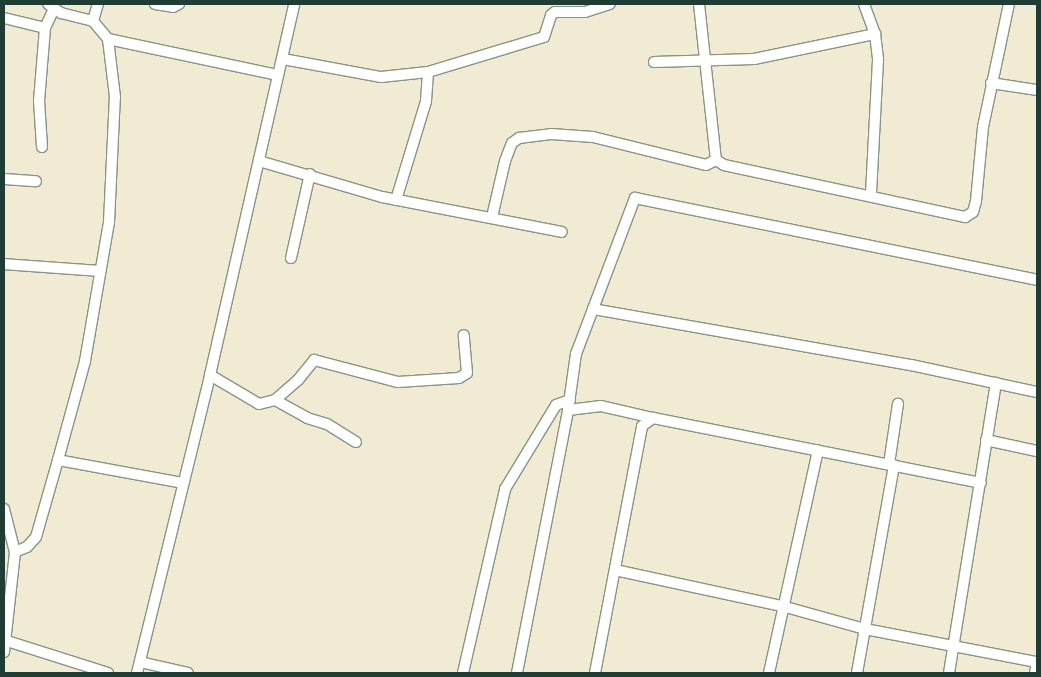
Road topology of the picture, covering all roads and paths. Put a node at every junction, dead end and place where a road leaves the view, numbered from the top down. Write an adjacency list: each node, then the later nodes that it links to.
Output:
1 (98, 4): 11 (street)
2 (156, 4): 3 (street)
3 (179, 4)
4 (294, 4): 15 (street)
5 (699, 4): 17 (street)
6 (864, 4): 13 (street)
7 (1009, 4): 20 (street)
8 (602, 5): 18 (street)
9 (51, 6): 11 (street); 12 (street)
10 (4, 18): 12 (street)
11 (93, 21): 14 (street)
12 (45, 28): 22 (street)
13 (876, 34): 17 (street); 28 (street)
14 (108, 39): 19 (street); 34 (street)
15 (283, 59): 18 (street); 19 (street)
16 (654, 62): 17 (street)
17 (708, 62): 23 (street)
18 (428, 72): 29 (street)
19 (278, 75): 24 (street)
20 (991, 83): 21 (street); 28 (street)
21 (1037, 90)
22 (42, 146)
23 (716, 160): 28 (street); 30 (street)
24 (259, 161): 25 (street); 38 (street)
25 (310, 174): 29 (street); 32 (street)
26 (4, 179): 27 (street)
27 (36, 181)
28 (871, 195)
29 (396, 200): 30 (street)
30 (492, 216): 31 (street)
31 (562, 232)
32 (291, 258)
33 (4, 264): 34 (street)
34 (99, 270): 49 (street)
35 (1037, 280): 36 (street)
36 (593, 309): 39 (street); 43 (street)
37 (464, 335): 41 (street)
38 (210, 375): 41 (street); 51 (street)
39 (996, 384): 40 (street); 45 (street)
40 (1037, 392)
41 (275, 400): 46 (street)
42 (898, 404): 50 (street)
43 (569, 405): 44 (street); 67 (street); 68 (street)
44 (653, 418): 47 (street); 55 (street)
45 (986, 440): 48 (street); 52 (street)
46 (356, 442)
47 (818, 450): 50 (street); 57 (street)
48 (1037, 451)
49 (58, 460): 51 (street); 54 (street)
50 (892, 465): 52 (street); 58 (street)
51 (183, 483): 62 (street)
52 (981, 483): 60 (street)
53 (4, 509): 54 (street)
54 (15, 552): 56 (street)
55 (615, 570): 57 (street); 69 (street)
56 (7, 591): 59 (street)
57 (782, 606): 58 (street); 70 (street)
58 (865, 629): 60 (street); 71 (street)
59 (7, 641): 61 (street); 64 (street)
60 (953, 647): 63 (street); 72 (street)
61 (4, 652)
62 (140, 662): 65 (street); 66 (street)
63 (1037, 662): 73 (street)
64 (108, 673)
65 (137, 673)
66 (188, 673)
67 (463, 673)
68 (517, 673)
69 (595, 673)
70 (769, 673)
71 (857, 673)
72 (948, 673)
73 (1036, 673)

